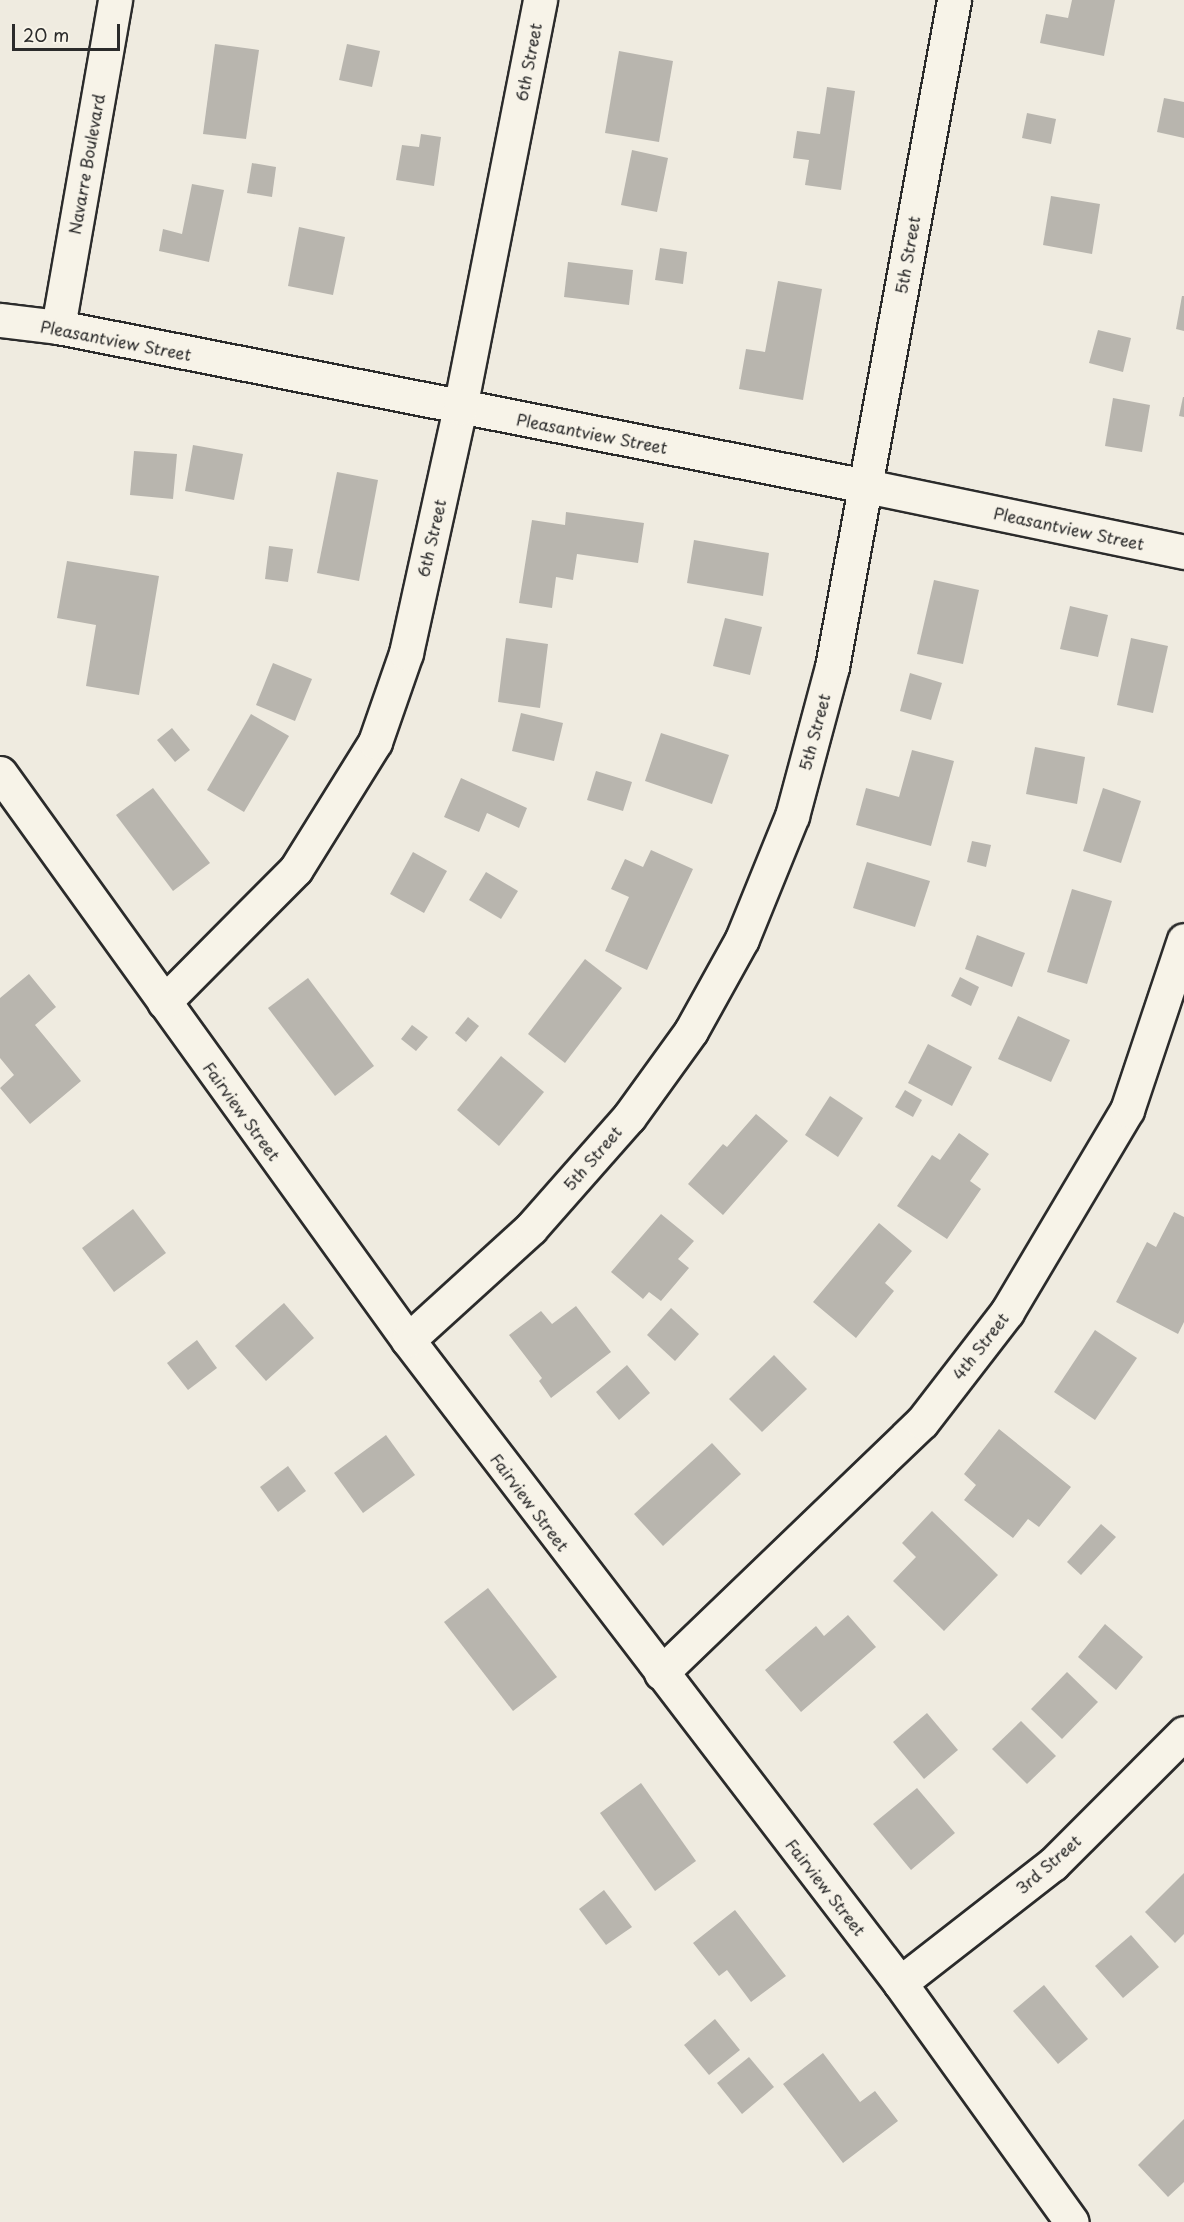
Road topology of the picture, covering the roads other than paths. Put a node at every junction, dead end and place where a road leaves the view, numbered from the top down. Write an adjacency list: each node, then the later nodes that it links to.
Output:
1 (115, 0): 5 (street, Navarre Boulevard)
2 (540, 0): 6 (street, 6th Street)
3 (954, 0): 7 (street, 5th Street)
4 (0, 320): 5 (street, Pleasantview Street)
5 (58, 327): 6 (street, Pleasantview Street)
6 (460, 408): 7 (street, Pleasantview Street); 11 (street, 6th Street)
7 (866, 486): 8 (street, Pleasantview Street); 12 (street, 5th Street)
8 (1184, 552)
9 (0, 773): 11 (street, Fairview Street)
10 (1184, 940): 13 (street, 4th Street)
11 (164, 1002): 12 (street, Fairview Street)
12 (408, 1340): 13 (street, Fairview Street)
13 (661, 1673): 15 (street, Fairview Street)
14 (1184, 1733): 15 (street, 3rd Street)
15 (900, 1983): 16 (street, Fairview Street)
16 (1072, 2222)

